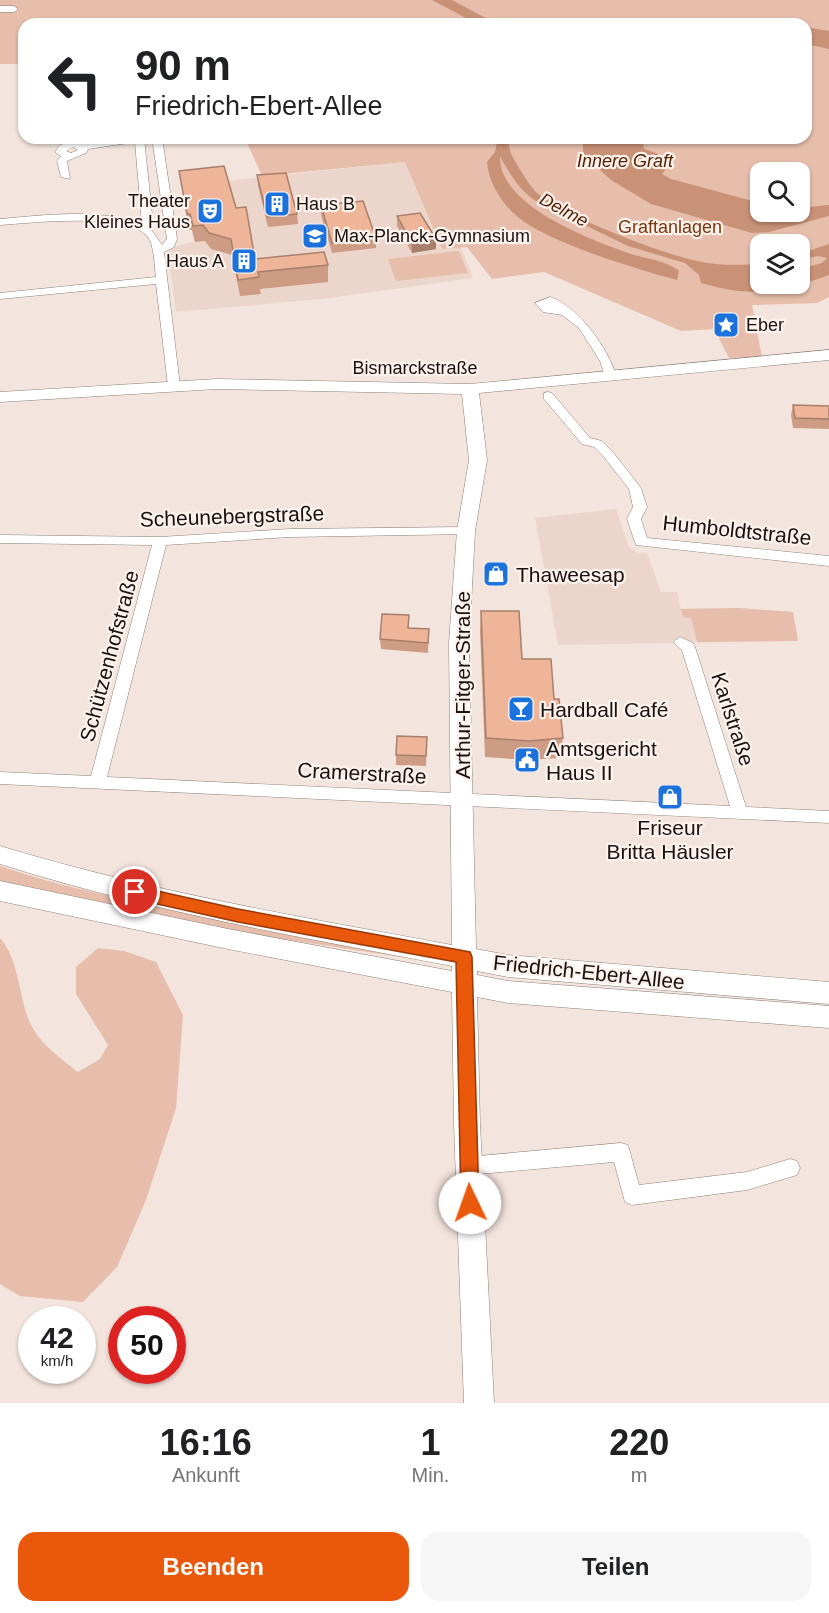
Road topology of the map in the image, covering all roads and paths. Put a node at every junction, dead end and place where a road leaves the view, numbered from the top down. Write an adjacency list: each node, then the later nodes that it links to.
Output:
1 (0, 9): 2 (street)
2 (14, 9)
3 (57, 144): 9 (street)
4 (73, 144): 6 (street)
5 (73, 144): 9 (street)
6 (92, 144)
7 (140, 144): 12 (street)
8 (158, 144): 13 (street)
9 (65, 151): 10 (street)
10 (66, 177)
11 (0, 222): 12 (street)
12 (144, 228): 13 (street)
13 (158, 250): 14 (street)
14 (161, 280): 15 (street); 19 (street)
15 (0, 296)
16 (564, 312): 18 (street)
17 (828, 358): 18 (main road, Bismarckstraße)
18 (610, 376): 20 (main road, Bismarckstraße)
19 (174, 386): 20 (main road, Bismarckstraße); 22 (main road, Bismarckstraße)
20 (470, 389): 23 (main road, Arthur-Fitger-Straße)
21 (548, 396): 26 (street, Humboldtstraße)
22 (0, 398)
23 (466, 531): 25 (street, Scheunebergstraße); 30 (main road, Arthur-Fitger-Straße)
24 (0, 539): 25 (street, Scheunebergstraße)
25 (160, 541): 29 (street, Schützenhofstraße)
26 (829, 561)
27 (680, 642): 31 (street, Karlstraße)
28 (0, 778): 29 (street, Cramerstraße)
29 (98, 781): 30 (street, Cramerstraße)
30 (463, 799): 31 (street, Cramerstraße); 37 (main road, Arthur-Fitger-Straße)
31 (739, 813): 32 (street, Cramerstraße)
32 (829, 817)
33 (0, 840): 35 (main road)
34 (0, 855): 35 (main road, Friedrich-Ebert-Allee)
35 (52, 871): 37 (main road, Friedrich-Ebert-Allee)
36 (0, 891): 38 (main road, Friedrich-Ebert-Allee)
37 (464, 957): 38 (main road, Arthur-Fitger-Straße); 39 (main road, Friedrich-Ebert-Allee)
38 (464, 983): 40 (main road, Friedrich-Ebert-Allee); 41 (main road, Arthur-Fitger-Straße)
39 (829, 993)
40 (829, 1017)
41 (468, 1166): 42 (street); 43 (main road, Arthur-Fitger-Straße)
42 (790, 1168)
43 (479, 1403)

